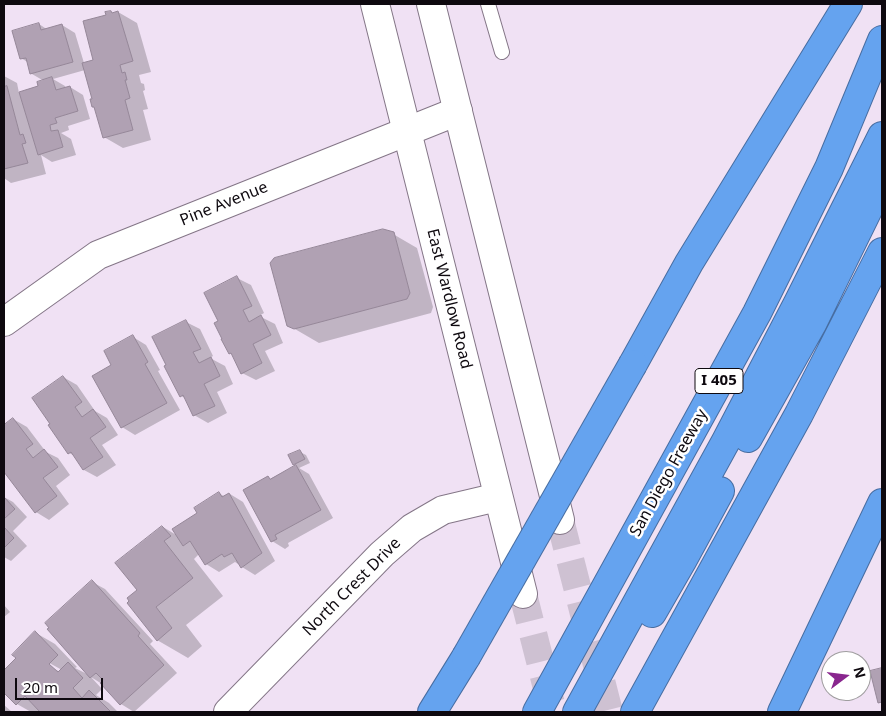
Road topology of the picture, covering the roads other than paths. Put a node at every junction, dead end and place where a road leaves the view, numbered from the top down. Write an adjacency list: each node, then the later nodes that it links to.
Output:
1 (374, 4): 8 (main road, East Wardlow Road)
2 (431, 4): 7 (main road)
3 (488, 4): 6 (lane)
4 (848, 4): 18 (highway, bridge)
5 (882, 40): 19 (highway, San Diego Freeway / I 405)
6 (502, 52)
7 (458, 111): 8 (main road, Pine Avenue); 15 (main road)
8 (407, 131): 12 (main road, Pine Avenue); 13 (main road, East Wardlow Road)
9 (882, 136): 20 (highway)
10 (882, 181): 21 (highway)
11 (882, 252): 22 (highway)
12 (4, 322)
13 (498, 497): 16 (main road, East Wardlow Road); 17 (main road, North Crest Drive)
14 (882, 503): 23 (highway)
15 (560, 520)
16 (523, 594)
17 (228, 712)
18 (432, 712)
19 (537, 712)
20 (577, 712)
21 (596, 712)
22 (635, 712)
23 (782, 712)

